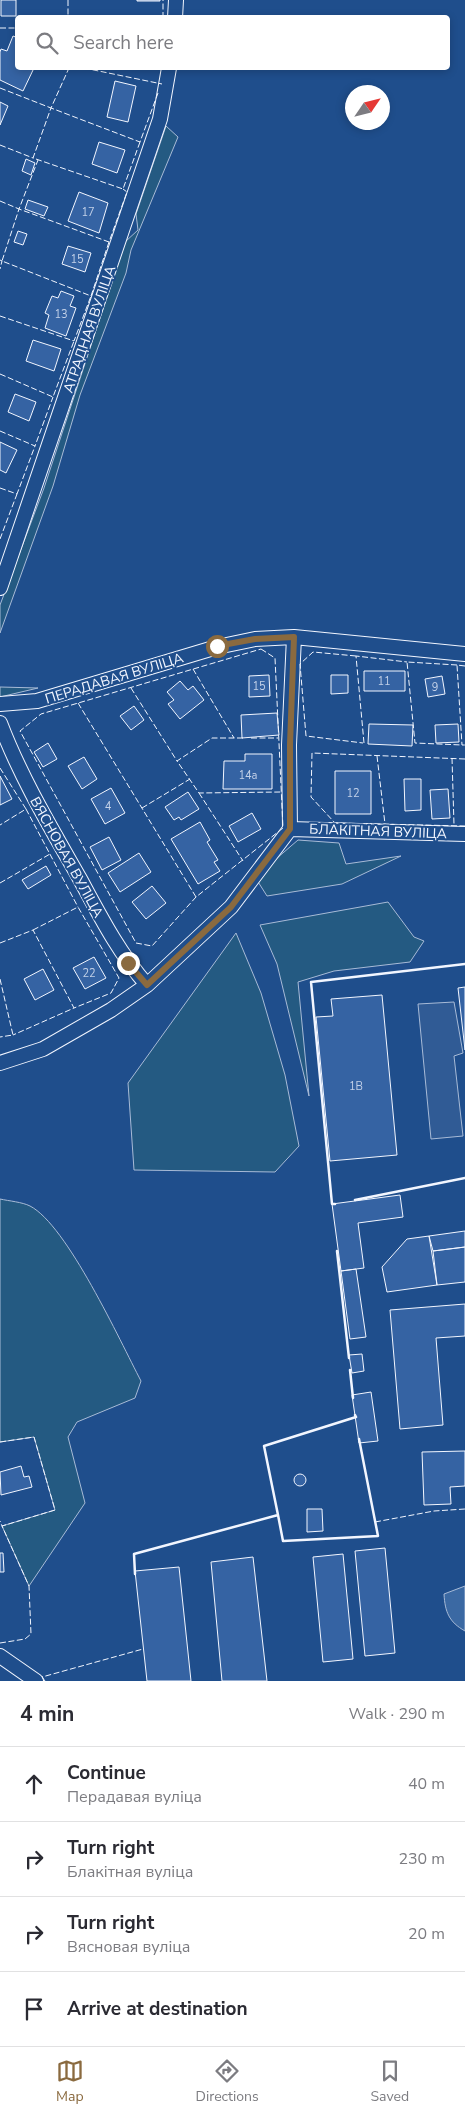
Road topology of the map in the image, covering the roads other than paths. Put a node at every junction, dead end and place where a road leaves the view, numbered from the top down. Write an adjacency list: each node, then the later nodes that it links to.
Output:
1 (176, 0): 2 (street)
2 (175, 15)
3 (169, 70): 4 (street, АТРАДНАЯ ВУЛІЦА)
4 (0, 588)
5 (294, 637): 6 (street, ПЕРАДАВАЯ ВУЛІЦА); 7 (street, ПЕРАДАВАЯ ВУЛІЦА); 9 (street, БЛАКІТНАЯ ВУЛІЦА)
6 (465, 654)
7 (0, 704)
8 (0, 723): 11 (street, ВЯСНОВАЯ ВУЛІЦА)
9 (290, 829): 10 (street, БЛАКІТНАЯ ВУЛІЦА); 11 (street, БЛАКІТНАЯ ВУЛІЦА)
10 (465, 834)
11 (147, 985): 12 (street, БЛАКІТНАЯ ВУЛІЦА)
12 (0, 1063)
13 (0, 1656): 14 (street)
14 (28, 1679)

